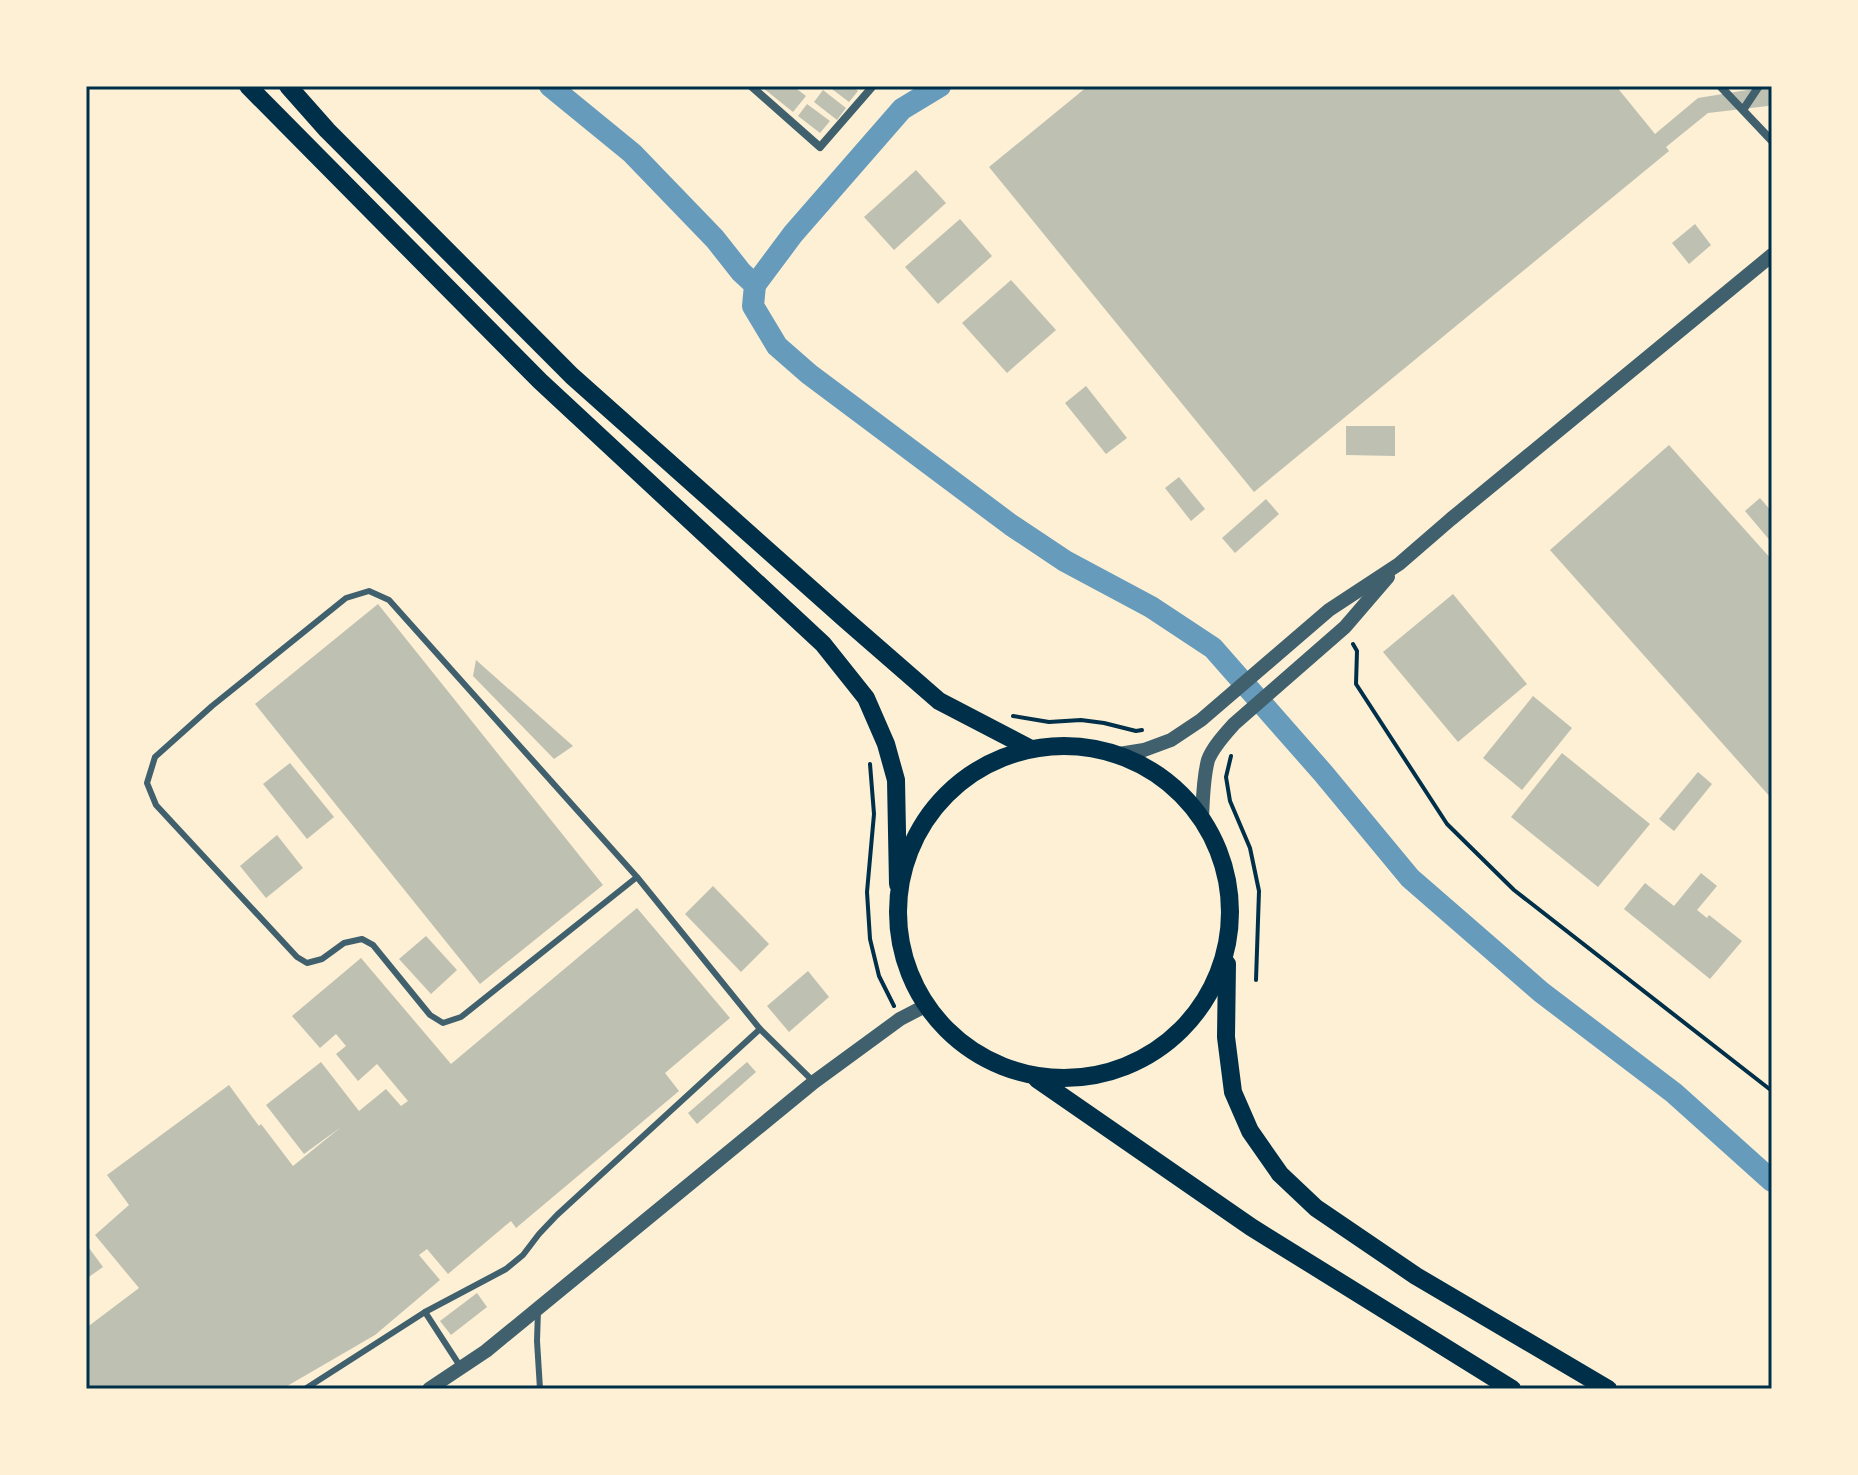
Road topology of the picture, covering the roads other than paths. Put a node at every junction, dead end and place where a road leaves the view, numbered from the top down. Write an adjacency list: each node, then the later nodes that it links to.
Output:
1 (248, 86): 15 (main road)
2 (288, 86): 11 (main road)
3 (751, 86): 4 (street)
4 (873, 86)
5 (1720, 86): 7 (street)
6 (1759, 86): 7 (street)
7 (1743, 110): 8 (street)
8 (1772, 141)
9 (1772, 255): 10 (street)
10 (1399, 564): 12 (street); 13 (street)
11 (1031, 749): 12 (main road); 15 (main road)
12 (1119, 754): 13 (main road)
13 (1202, 818): 16 (main road)
14 (637, 877): 14 (lane); 18 (lane)
15 (898, 884): 17 (main road)
16 (1228, 942): 19 (main road); 28 (main road)
17 (927, 1005): 19 (main road); 20 (street)
18 (760, 1029): 20 (lane); 22 (lane)
19 (1035, 1077): 27 (main road)
20 (814, 1082): 21 (street)
21 (538, 1307): 23 (street); 26 (lane)
22 (425, 1312): 23 (lane); 24 (lane)
23 (461, 1368): 25 (street)
24 (305, 1389)
25 (429, 1389)
26 (540, 1389)
27 (1512, 1389)
28 (1608, 1389)

